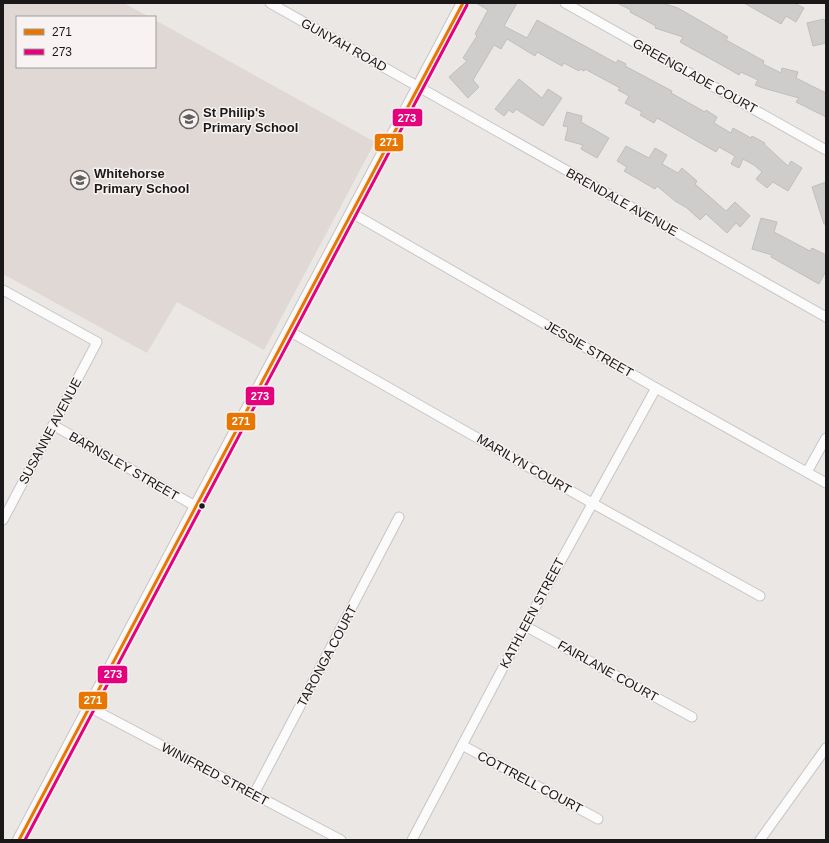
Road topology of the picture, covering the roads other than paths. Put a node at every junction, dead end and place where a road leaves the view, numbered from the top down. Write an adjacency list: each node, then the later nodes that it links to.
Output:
1 (270, 3): 4 (street, GUNYAH ROAD)
2 (464, 3): 4 (street)
3 (565, 3): 5 (street, GREENGLADE COURT)
4 (419, 87): 6 (street); 8 (street, BRENDALE AVENUE)
5 (826, 150)
6 (352, 213): 9 (street); 10 (street, JESSIE STREET)
7 (3, 290): 11 (street, SUSANNE AVENUE)
8 (826, 317)
9 (289, 331): 15 (street, MARILYN COURT); 16 (street)
10 (656, 388): 13 (street, JESSIE STREET); 15 (street, KATHLEEN STREET)
11 (54, 426): 16 (street, BARNSLEY STREET); 18 (street, SUSANNE AVENUE)
12 (826, 438): 13 (street)
13 (807, 472): 14 (street, JESSIE STREET)
14 (826, 483)
15 (592, 503): 19 (street, MARILYN COURT); 20 (street, KATHLEEN STREET)
16 (195, 506): 21 (street)
17 (399, 517): 25 (street, TARONGA COURT)
18 (3, 520)
19 (760, 596)
20 (525, 626): 22 (street, FAIRLANE COURT); 23 (street, KATHLEEN STREET)
21 (89, 707): 25 (street, WINIFRED STREET); 27 (street)
22 (692, 717)
23 (462, 745): 26 (street, COTTRELL COURT); 29 (street, KATHLEEN STREET)
24 (826, 748): 30 (street)
25 (254, 794): 28 (street, WINIFRED STREET)
26 (598, 819)
27 (20, 840)
28 (341, 840)
29 (412, 840)
30 (760, 840)

